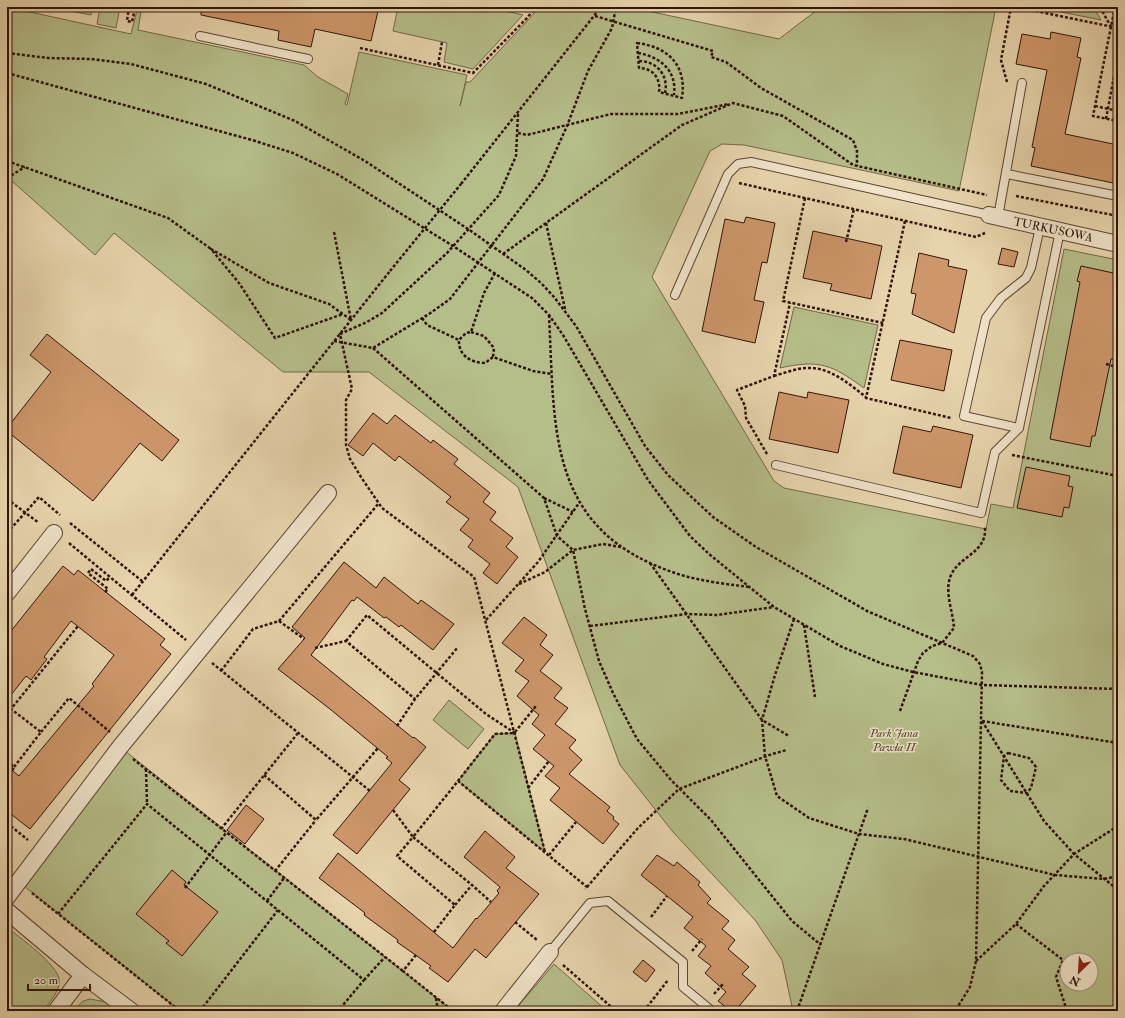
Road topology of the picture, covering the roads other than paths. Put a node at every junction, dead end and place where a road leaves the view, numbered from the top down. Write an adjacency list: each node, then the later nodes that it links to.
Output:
1 (200, 36): 2 (lane)
2 (308, 59)
3 (1022, 83): 4 (lane)
4 (1007, 174): 5 (lane); 6 (lane)
5 (1118, 196)
6 (992, 221): 7 (street, TURKUSOWA); 10 (lane)
7 (1040, 227): 8 (street, TURKUSOWA); 11 (lane)
8 (1060, 231): 9 (street, TURKUSOWA); 11 (lane)
9 (1118, 244)
10 (675, 295)
11 (1019, 428): 12 (lane)
12 (776, 465)
13 (328, 493): 16 (street)
14 (54, 533): 15 (street)
15 (7, 593)
16 (7, 897)
17 (7, 911): 19 (street)
18 (550, 952): 22 (street); 23 (lane)
19 (83, 975): 20 (street); 21 (street)
20 (56, 1011)
21 (131, 1011)
22 (503, 1011)
23 (712, 1011)

